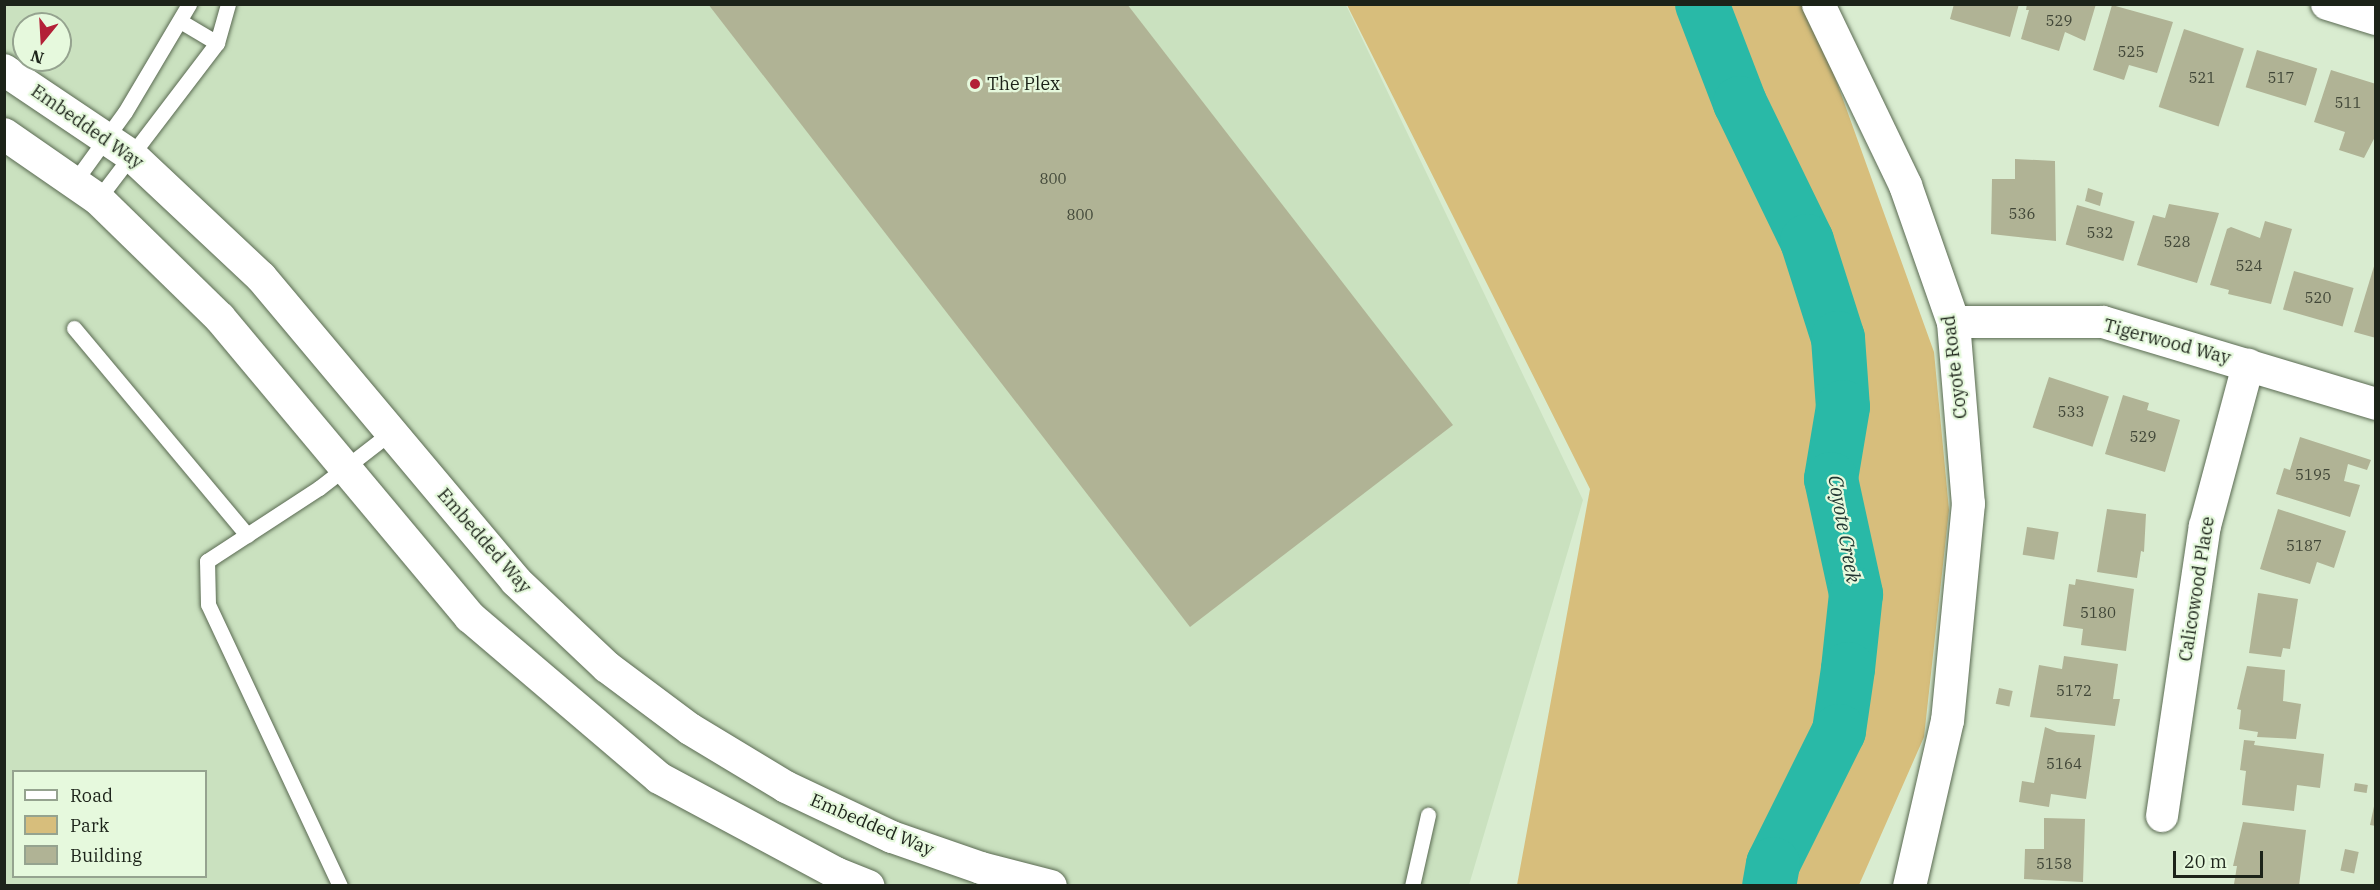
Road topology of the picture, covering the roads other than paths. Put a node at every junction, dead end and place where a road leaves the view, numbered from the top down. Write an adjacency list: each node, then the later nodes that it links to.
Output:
1 (189, 4): 6 (lane)
2 (228, 4): 7 (lane)
3 (1818, 4): 13 (street, Coyote Road)
4 (2327, 4): 5 (street)
5 (2376, 19)
6 (180, 21): 7 (lane); 10 (lane)
7 (217, 44): 11 (lane)
8 (4, 70): 10 (street, Embedded Way)
9 (4, 134): 12 (street)
10 (106, 137): 11 (street, Embedded Way); 12 (lane)
11 (132, 156): 12 (lane); 17 (street, Embedded Way)
12 (87, 190): 18 (street)
13 (1953, 322): 15 (street, Tigerwood Way); 20 (street, Coyote Road)
14 (74, 328): 19 (lane)
15 (2248, 364): 16 (street, Tigerwood Way); 22 (street, Calicowood Place)
16 (2376, 404)
17 (390, 433): 18 (lane); 25 (street, Embedded Way)
18 (346, 468): 19 (lane); 24 (street)
19 (247, 535): 23 (lane)
20 (1947, 720): 27 (street, Coyote Road); 28 (street, Coyote Road)
21 (1428, 815): 26 (lane)
22 (2162, 816)
23 (340, 885)
24 (869, 885)
25 (1051, 885)
26 (1412, 885)
27 (1886, 885)
28 (1909, 885)

